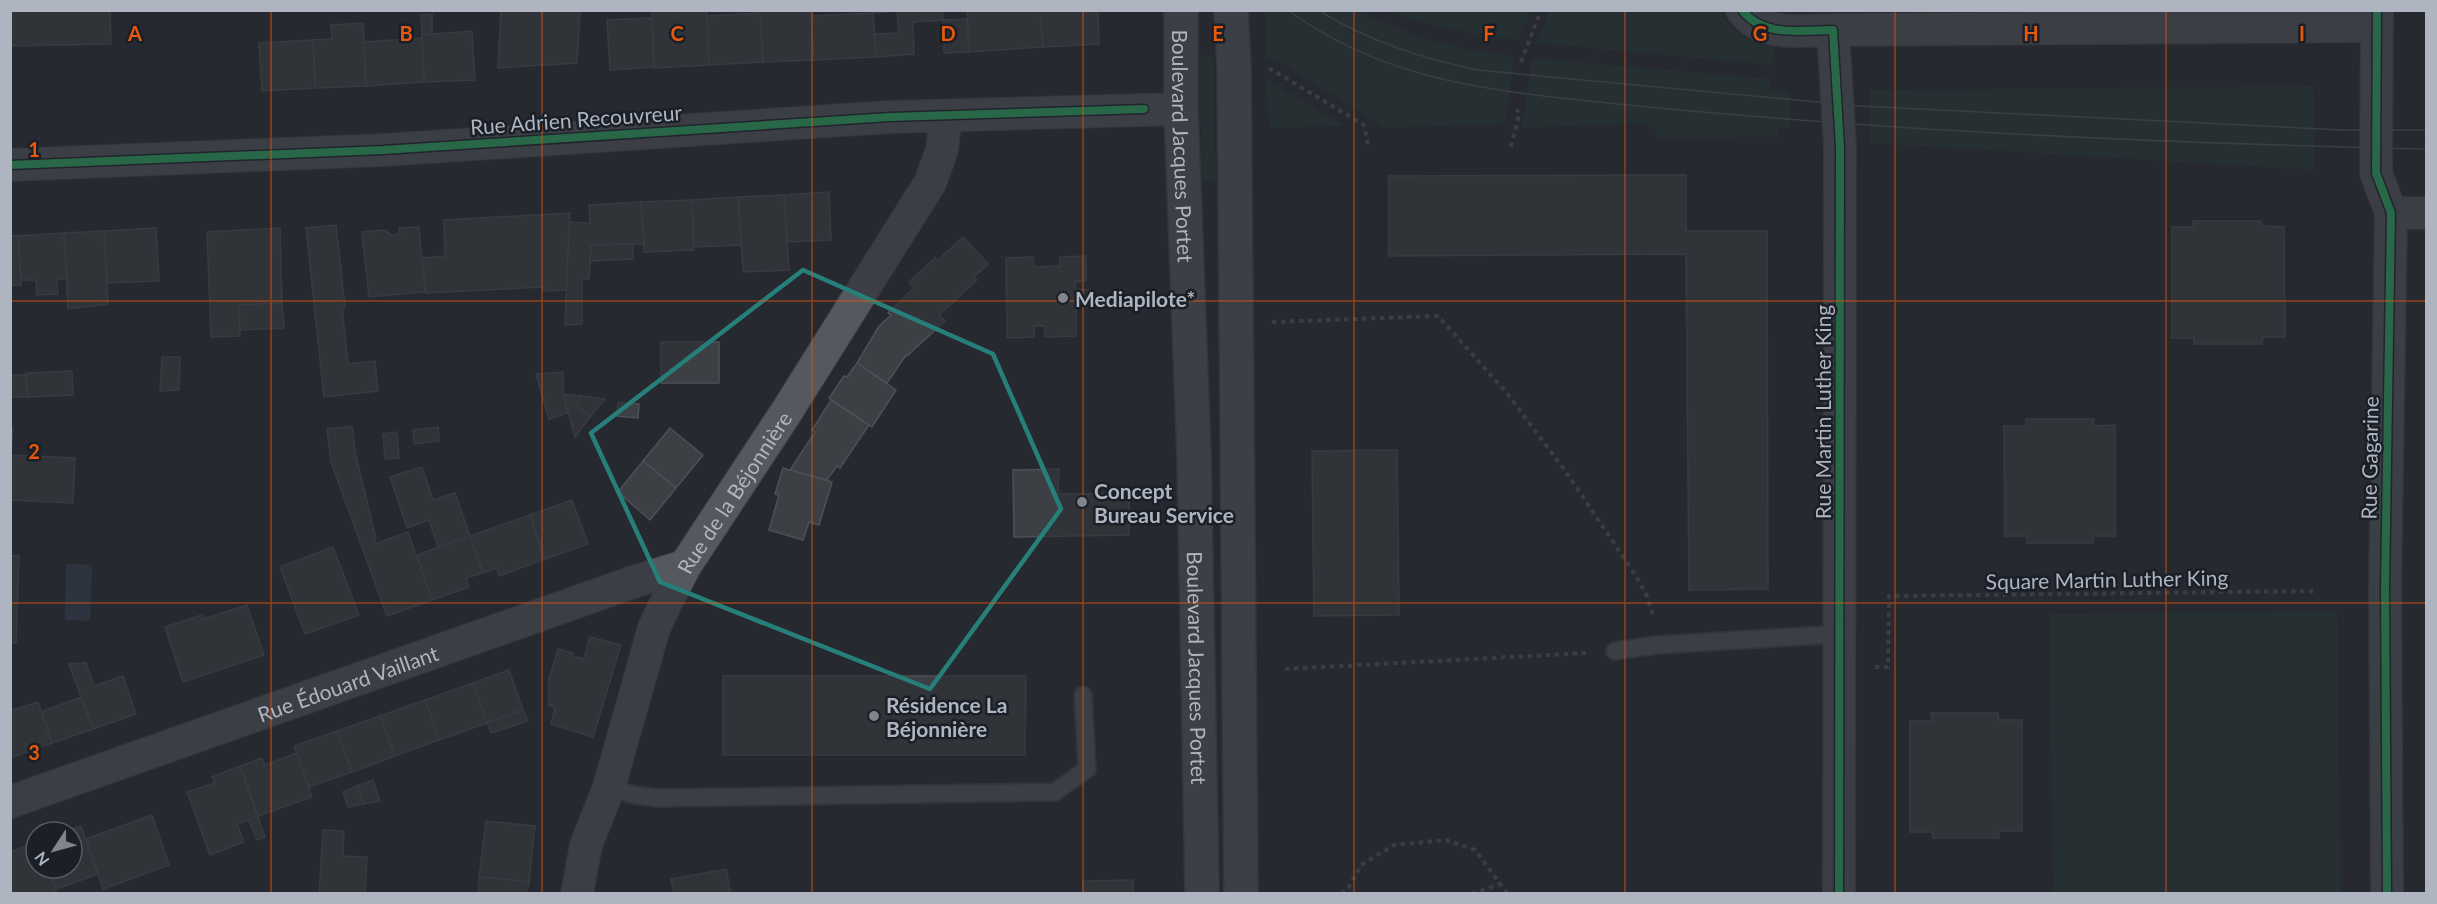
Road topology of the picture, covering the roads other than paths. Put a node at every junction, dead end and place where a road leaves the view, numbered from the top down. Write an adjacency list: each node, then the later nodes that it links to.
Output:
1 (1181, 10): 6 (main road, Boulevard Jacques Portet)
2 (1231, 10): 19 (main road, Boulevard Jacques Portet)
3 (1742, 10): 5 (street)
4 (2377, 18): 5 (street); 9 (street, Rue Gagarine)
5 (1833, 30): 12 (street, Rue Martin Luther King)
6 (1181, 109): 7 (street, Rue Adrien Recouvreur); 18 (main road, Boulevard Jacques Portet)
7 (946, 116): 8 (street, Rue Adrien Recouvreur); 11 (street, Rue de la Béjonnière)
8 (10, 165)
9 (2391, 213): 10 (street); 21 (street, Rue Gagarine)
10 (2427, 213)
11 (686, 566): 15 (street, Rue de la Béjonnière); 16 (street, Rue Édouard Vaillant)
12 (1840, 634): 13 (lane); 20 (street, Rue Martin Luther King)
13 (1615, 651)
14 (1083, 695): 15 (lane)
15 (609, 787): 17 (street, Rue de la Béjonnière)
16 (10, 802)
17 (577, 894)
18 (1202, 894)
19 (1241, 894)
20 (1839, 894)
21 (2387, 894)

